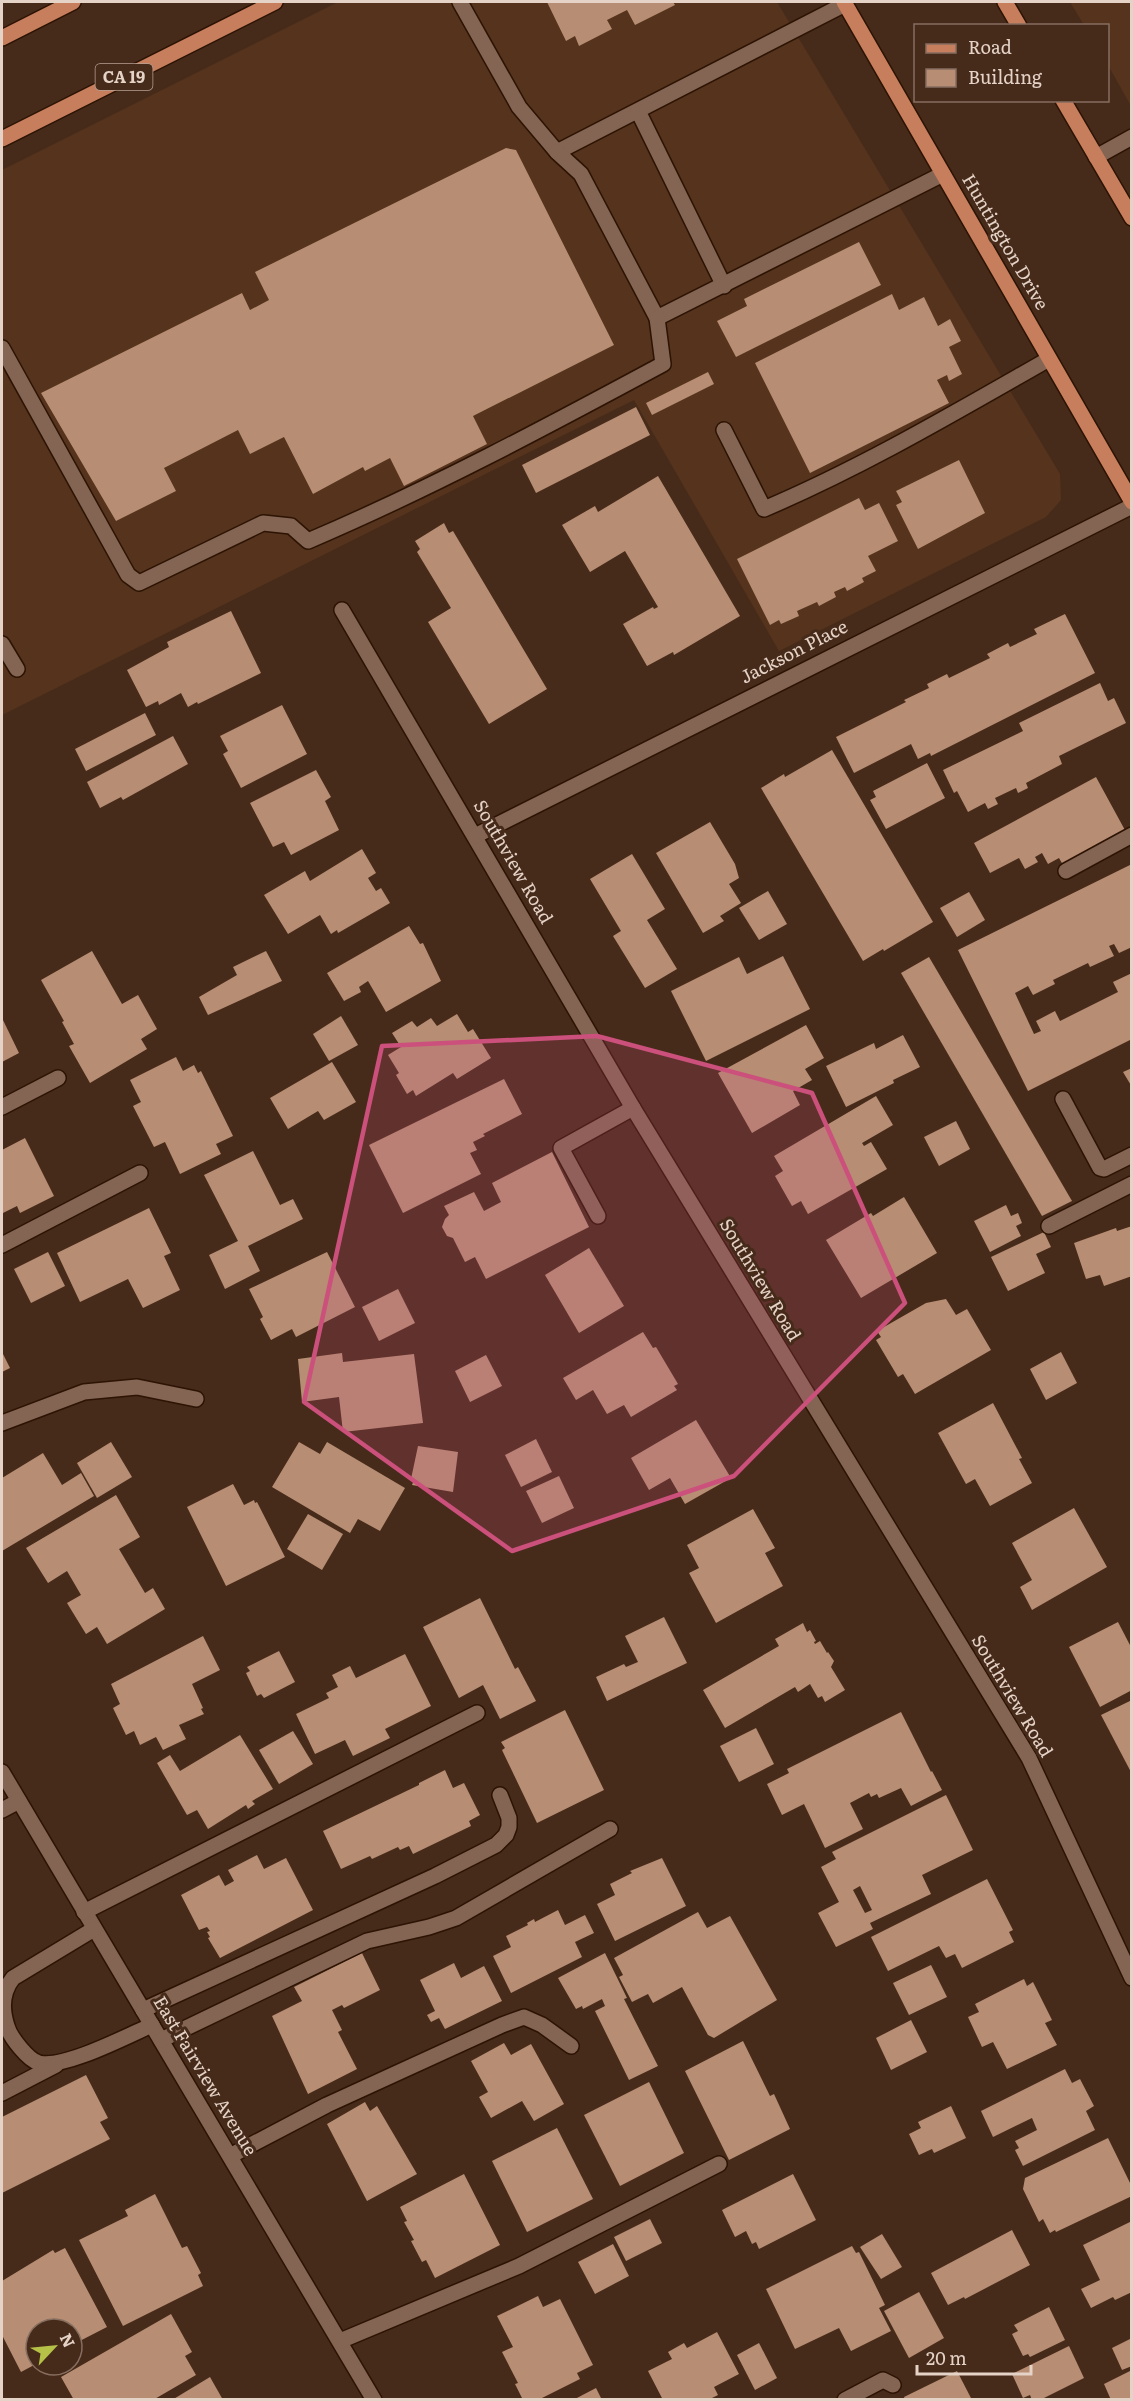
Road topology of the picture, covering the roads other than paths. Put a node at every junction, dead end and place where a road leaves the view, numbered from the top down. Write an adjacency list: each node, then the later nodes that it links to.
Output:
1 (73, 2): 7 (main road)
2 (276, 2): 11 (main road, CA 19)
3 (460, 2): 12 (street)
4 (1005, 2): 6 (main road)
5 (844, 3): 9 (street); 14 (main road, Huntington Drive)
6 (1018, 24)
7 (2, 38)
8 (1064, 102): 13 (main road)
9 (638, 111): 12 (street); 16 (street)
10 (1131, 137): 13 (street)
11 (2, 139)
12 (557, 153): 17 (street)
13 (1096, 157): 15 (main road)
14 (943, 174): 16 (street); 19 (main road, Huntington Drive)
15 (1131, 218)
16 (724, 286): 17 (street)
17 (657, 318): 18 (street)
18 (2, 348)
19 (1049, 359): 20 (street); 21 (main road, Huntington Drive)
20 (724, 430)
21 (1131, 504): 26 (street, Jackson Place)
22 (342, 610): 26 (street, Southview Road)
23 (2, 644): 24 (street)
24 (17, 669)
25 (1131, 835): 27 (street)
26 (475, 836): 31 (street, Southview Road)
27 (1065, 871)
28 (58, 1078): 30 (street)
29 (1063, 1099): 32 (street)
30 (2, 1107)
31 (633, 1108): 35 (street); 48 (street, Southview Road)
32 (1131, 1155)
33 (140, 1173): 37 (street)
34 (1131, 1184): 36 (street)
35 (598, 1216)
36 (1049, 1226)
37 (2, 1245)
38 (196, 1399): 39 (street)
39 (2, 1424)
40 (477, 1713): 46 (street)
41 (2, 1772): 43 (street, East Fairview Avenue)
42 (500, 1795): 49 (street)
43 (19, 1801): 44 (street); 46 (street, East Fairview Avenue)
44 (2, 1810)
45 (610, 1829): 51 (street)
46 (84, 1912): 47 (street, East Fairview Avenue)
47 (94, 1929): 49 (street, East Fairview Avenue); 53 (street)
48 (1131, 1978)
49 (143, 2010): 50 (street, East Fairview Avenue)
50 (152, 2025): 51 (street, East Fairview Avenue); 53 (street)
51 (161, 2040): 55 (street, East Fairview Avenue)
52 (572, 2046): 55 (street)
53 (59, 2063): 54 (street)
54 (2, 2092)
55 (230, 2156): 57 (street, East Fairview Avenue)
56 (719, 2164): 57 (street)
57 (340, 2341): 59 (street, East Fairview Avenue)
58 (893, 2385): 60 (street)
59 (374, 2400)
60 (845, 2400)

